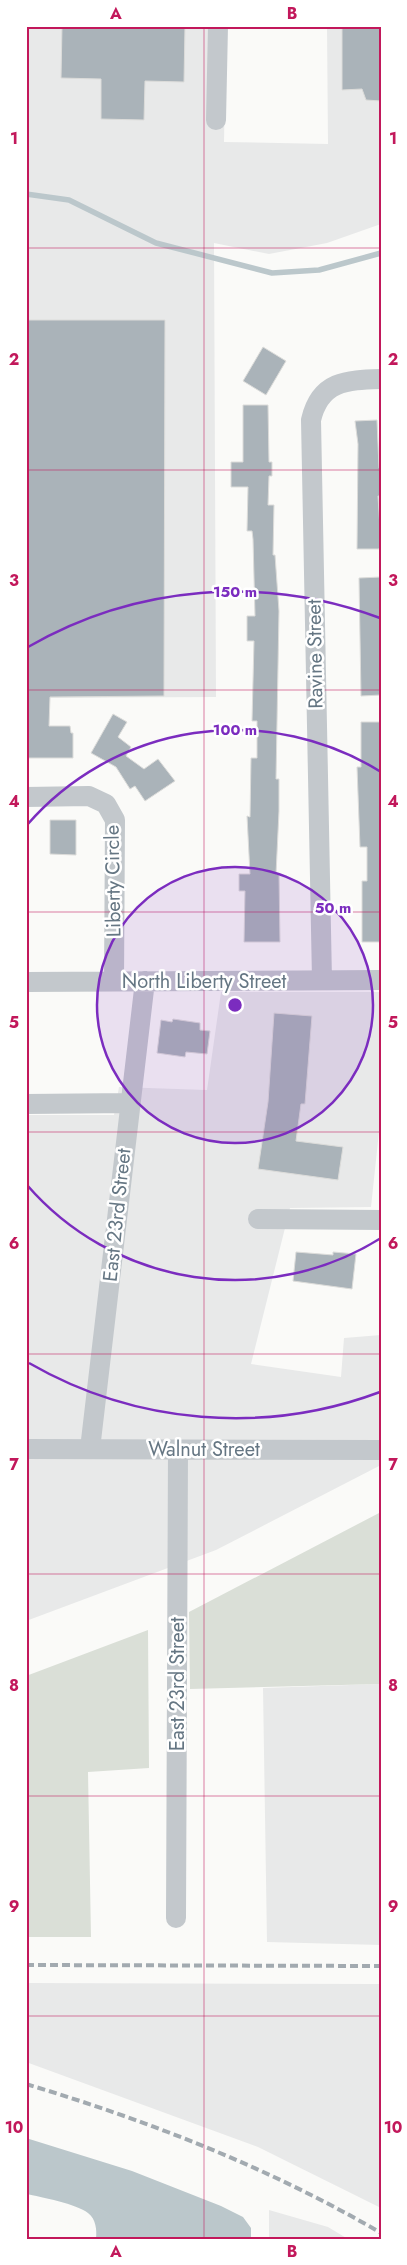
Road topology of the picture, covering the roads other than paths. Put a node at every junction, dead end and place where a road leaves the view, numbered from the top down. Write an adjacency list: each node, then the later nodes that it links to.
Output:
1 (218, 26): 2 (street)
2 (216, 120)
3 (381, 379): 5 (street, Ravine Street)
4 (26, 798): 7 (street, Liberty Circle)
5 (322, 980): 6 (street, North Liberty Street); 8 (street, North Liberty Street)
6 (381, 980)
7 (114, 981): 8 (street, North Liberty Street); 9 (street, North Liberty Street)
8 (145, 981): 10 (street, East 23rd Street)
9 (26, 982)
10 (130, 1103): 11 (street); 15 (street, East 23rd Street)
11 (26, 1104)
12 (258, 1219): 13 (street)
13 (381, 1220)
14 (26, 1449): 15 (street, Walnut Street)
15 (90, 1449): 16 (street, Walnut Street)
16 (178, 1450): 17 (street, Walnut Street); 18 (street, East 23rd Street)
17 (381, 1450)
18 (176, 1918)

